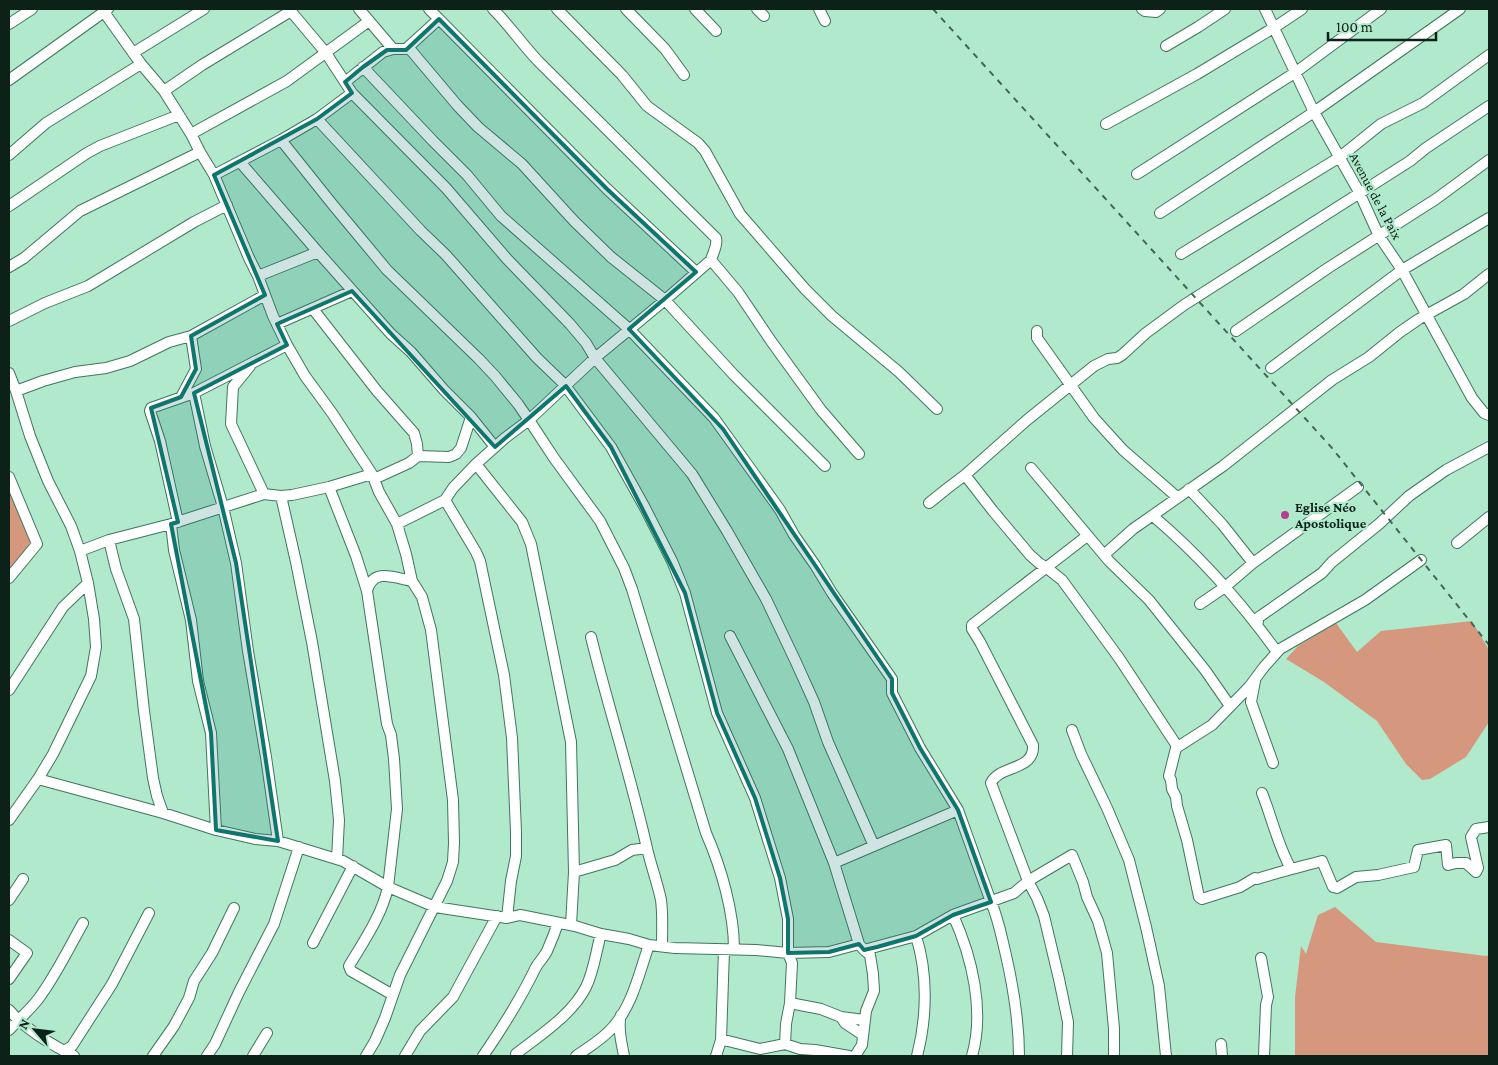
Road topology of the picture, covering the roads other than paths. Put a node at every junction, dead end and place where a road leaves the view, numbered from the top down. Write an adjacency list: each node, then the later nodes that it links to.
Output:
1 (32, 9): 22 (street)
2 (204, 9): 28 (street)
3 (359, 9): 20 (street)
4 (429, 9): 19 (street)
5 (493, 9): 61 (street)
6 (557, 9): 88 (street)
7 (626, 9): 34 (street)
8 (695, 9): 24 (street)
9 (819, 9): 21 (street)
10 (1142, 9): 11 (street)
11 (1160, 9)
12 (1225, 9): 25 (street)
13 (1265, 9): 23 (street, Avenue de la Paix)
14 (1302, 9): 23 (street)
15 (1381, 9): 33 (street)
16 (1460, 9): 40 (street)
17 (105, 10): 28 (street); 35 (street)
18 (290, 10): 29 (street); 37 (street)
19 (439, 19): 26 (street); 64 (street)
20 (369, 21): 27 (street); 29 (street)
21 (825, 21)
22 (9, 24)
23 (1275, 27): 33 (street, Avenue de la Paix); 43 (street)
24 (716, 31)
25 (1166, 46)
26 (409, 48): 27 (street); 69 (street)
27 (394, 49): 32 (street)
28 (133, 52): 31 (street)
29 (326, 53): 36 (street); 44 (street)
30 (1489, 55): 48 (street)
31 (141, 64): 37 (street); 47 (street)
32 (363, 67): 36 (street); 74 (street)
33 (1296, 72): 40 (street, Avenue de la Paix); 51 (street)
34 (684, 76)
35 (9, 80)
36 (345, 82): 38 (street)
37 (164, 91): 41 (street)
38 (352, 93): 42 (street); 79 (street)
39 (1489, 106): 53 (street)
40 (1314, 112): 48 (street, Avenue de la Paix); 56 (street)
41 (179, 115): 44 (street); 55 (street)
42 (317, 119): 45 (street); 83 (street)
43 (1106, 124)
44 (191, 134): 46 (street)
45 (281, 140): 50 (street); 91 (street)
46 (200, 152): 52 (street); 62 (street)
47 (9, 155)
48 (1340, 157): 53 (street, Avenue de la Paix); 60 (street)
49 (1489, 160): 58 (street)
50 (240, 162): 52 (street); 59 (street)
51 (1137, 174)
52 (214, 175): 54 (street)
53 (1360, 192): 58 (street, Avenue de la Paix); 84 (street)
54 (227, 205): 66 (street); 72 (street)
55 (9, 206)
56 (1160, 213)
57 (1489, 218): 63 (street)
58 (1379, 236): 63 (street, Avenue de la Paix); 76 (street)
59 (318, 252): 66 (street); 67 (street)
60 (1181, 254)
61 (711, 260): 64 (street); 95 (street)
62 (9, 267)
63 (1402, 270): 71 (street, Avenue de la Paix); 81 (street)
64 (696, 272): 69 (street)
65 (1489, 274): 71 (street)
66 (258, 276): 68 (street)
67 (352, 291): 70 (street); 90 (street)
68 (264, 295): 73 (street); 77 (street)
69 (665, 300): 74 (street); 98 (street)
70 (312, 309): 73 (street); 96 (street)
71 (1426, 315): 89 (street, Avenue de la Paix); 105 (street)
72 (9, 321)
73 (277, 324): 78 (street)
74 (629, 329): 79 (street); 142 (street)
75 (1036, 331): 84 (street)
76 (1236, 331)
77 (191, 336): 85 (street); 87 (street)
78 (288, 345): 80 (street); 102 (street)
79 (595, 358): 83 (street); 148 (street)
80 (252, 363): 86 (street); 106 (street)
81 (1270, 368)
82 (9, 373): 85 (street)
83 (566, 386): 91 (street); 177 (street)
84 (1071, 386): 100 (street); 108 (street)
85 (16, 391): 119 (street)
86 (194, 393): 87 (street); 111 (street)
87 (181, 398): 114 (street)
88 (938, 409)
89 (1487, 414): 92 (street, Avenue de la Paix)
90 (471, 417): 93 (street); 96 (street)
91 (530, 420): 93 (street); 176 (street)
92 (1489, 424)
93 (495, 447): 97 (street)
94 (1489, 447): 130 (street)
95 (859, 454)
96 (418, 456): 102 (street)
97 (476, 464): 109 (street); 155 (street)
98 (825, 466)
99 (1031, 468): 116 (street)
100 (965, 475): 110 (street); 123 (street)
101 (9, 476): 124 (street)
102 (373, 476): 103 (street); 115 (street)
103 (329, 487): 107 (street); 128 (street)
104 (1358, 487): 122 (street)
105 (1189, 489): 108 (street); 122 (street)
106 (264, 494): 107 (street); 111 (street)
107 (281, 496): 151 (street)
108 (1177, 497): 112 (street)
109 (445, 500): 115 (street); 165 (street)
110 (930, 503)
111 (223, 507): 114 (street); 147 (street)
112 (1153, 516): 120 (street); 127 (street)
113 (1489, 517): 118 (street)
114 (175, 523): 117 (street); 146 (street)
115 (397, 524): 125 (street)
116 (1087, 536): 120 (street); 123 (street)
117 (109, 540): 119 (street); 143 (street)
118 (1457, 543)
119 (80, 551): 126 (street)
120 (1105, 554): 136 (street)
121 (1421, 560): 133 (street)
122 (1253, 563): 127 (street)
123 (1047, 568): 138 (street); 157 (street)
124 (9, 578)
125 (412, 581): 128 (street); 161 (street)
126 (88, 582): 135 (street); 140 (street)
127 (1224, 587): 129 (street); 130 (street)
128 (367, 591): 158 (street)
129 (1200, 604)
130 (1257, 625): 133 (street)
131 (590, 636): 150 (street)
132 (730, 636): 152 (street)
133 (1277, 652): 134 (street)
134 (1255, 680): 136 (street); 139 (street)
135 (9, 690)
136 (1230, 706): 138 (street)
137 (1072, 730): 211 (street)
138 (1177, 746): 154 (street)
139 (1273, 763)
140 (38, 779): 143 (street); 144 (street)
141 (1262, 793): 154 (street)
142 (958, 810): 148 (street); 160 (street)
143 (163, 813): 146 (street)
144 (9, 820)
145 (1489, 828): 154 (street)
146 (216, 830): 147 (street)
147 (278, 841): 149 (street)
148 (874, 846): 152 (street)
149 (299, 847): 151 (street); 196 (street)
150 (647, 848): 155 (street); 174 (street)
151 (337, 859): 153 (street)
152 (834, 863): 175 (street)
153 (353, 866): 158 (street); 172 (street)
154 (1291, 869)
155 (574, 872): 168 (street)
156 (23, 879): 159 (street)
157 (1028, 881): 160 (street); 209 (street); 210 (street)
158 (388, 887): 161 (street); 180 (street)
159 (9, 900)
160 (991, 902): 164 (street); 208 (street)
161 (435, 907): 165 (street); 180 (street)
162 (234, 908): 195 (street)
163 (149, 913): 193 (street)
164 (953, 915): 170 (street); 207 (street)
165 (502, 917): 167 (street); 199 (street)
166 (83, 923): 186 (street)
167 (558, 923): 168 (street); 200 (street)
168 (571, 925): 169 (street)
169 (601, 934): 173 (street); 194 (street)
170 (916, 936): 175 (street); 206 (street)
171 (9, 940): 179 (street)
172 (313, 943)
173 (649, 945): 174 (street); 182 (street)
174 (662, 946): 176 (street)
175 (861, 947): 177 (street); 185 (street)
176 (729, 949): 177 (street); 190 (street)
177 (788, 953): 181 (street)
178 (1261, 958): 213 (street)
179 (9, 979)
180 (393, 995): 198 (street)
181 (790, 1003): 184 (street); 191 (street)
182 (626, 1007): 201 (street); 202 (street)
183 (9, 1010): 186 (street)
184 (841, 1017): 185 (street); 189 (street)
185 (864, 1020): 189 (street)
186 (18, 1021): 187 (street); 193 (street)
187 (9, 1030)
188 (267, 1033): 197 (street)
189 (863, 1035): 205 (street)
190 (721, 1040): 191 (street); 203 (street)
191 (785, 1044): 204 (street)
192 (1220, 1044): 212 (street)
193 (69, 1054)
194 (516, 1054)
195 (152, 1056)
196 (207, 1056)
197 (253, 1056)
198 (366, 1056)
199 (405, 1056)
200 (483, 1056)
201 (576, 1056)
202 (624, 1056)
203 (716, 1056)
204 (849, 1056)
205 (855, 1056)
206 (917, 1056)
207 (972, 1056)
208 (1019, 1056)
209 (1067, 1056)
210 (1114, 1056)
211 (1166, 1056)
212 (1222, 1056)
213 (1264, 1056)

